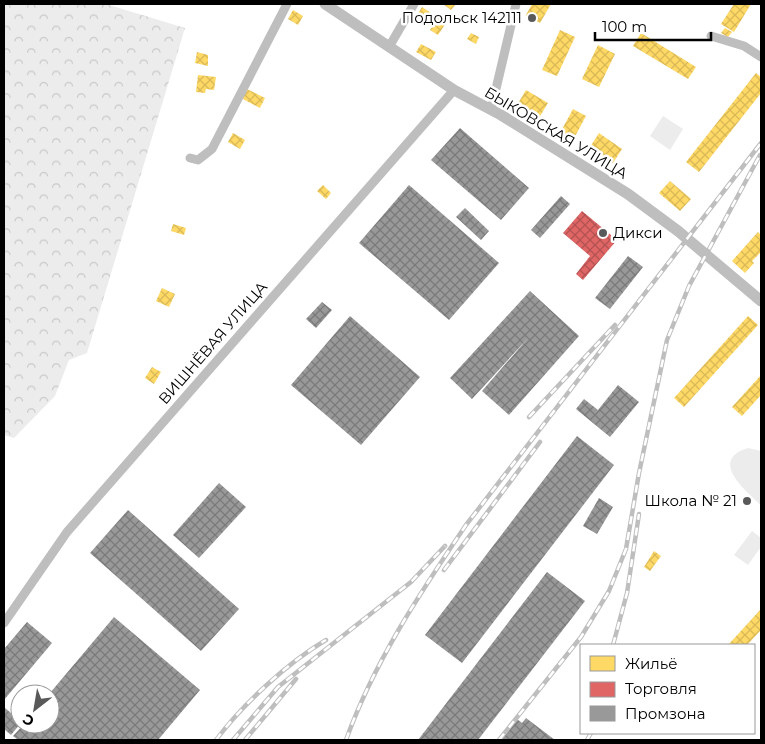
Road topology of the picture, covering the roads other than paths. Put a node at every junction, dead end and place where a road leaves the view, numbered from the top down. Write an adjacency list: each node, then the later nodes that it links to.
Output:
1 (287, 4): 10 (street)
2 (414, 4): 6 (street)
3 (516, 4): 9 (street)
4 (327, 5): 6 (street, БЫКОВСКАЯ УЛИЦА)
5 (711, 36): 7 (street)
6 (389, 47): 8 (street, БЫКОВСКАЯ УЛИЦА)
7 (761, 57)
8 (454, 90): 9 (street, БЫКОВСКАЯ УЛИЦА); 12 (street, ВИШНЁВАЯ УЛИЦА)
9 (491, 110): 11 (street, БЫКОВСКАЯ УЛИЦА)
10 (190, 158)
11 (761, 302)
12 (4, 623)

